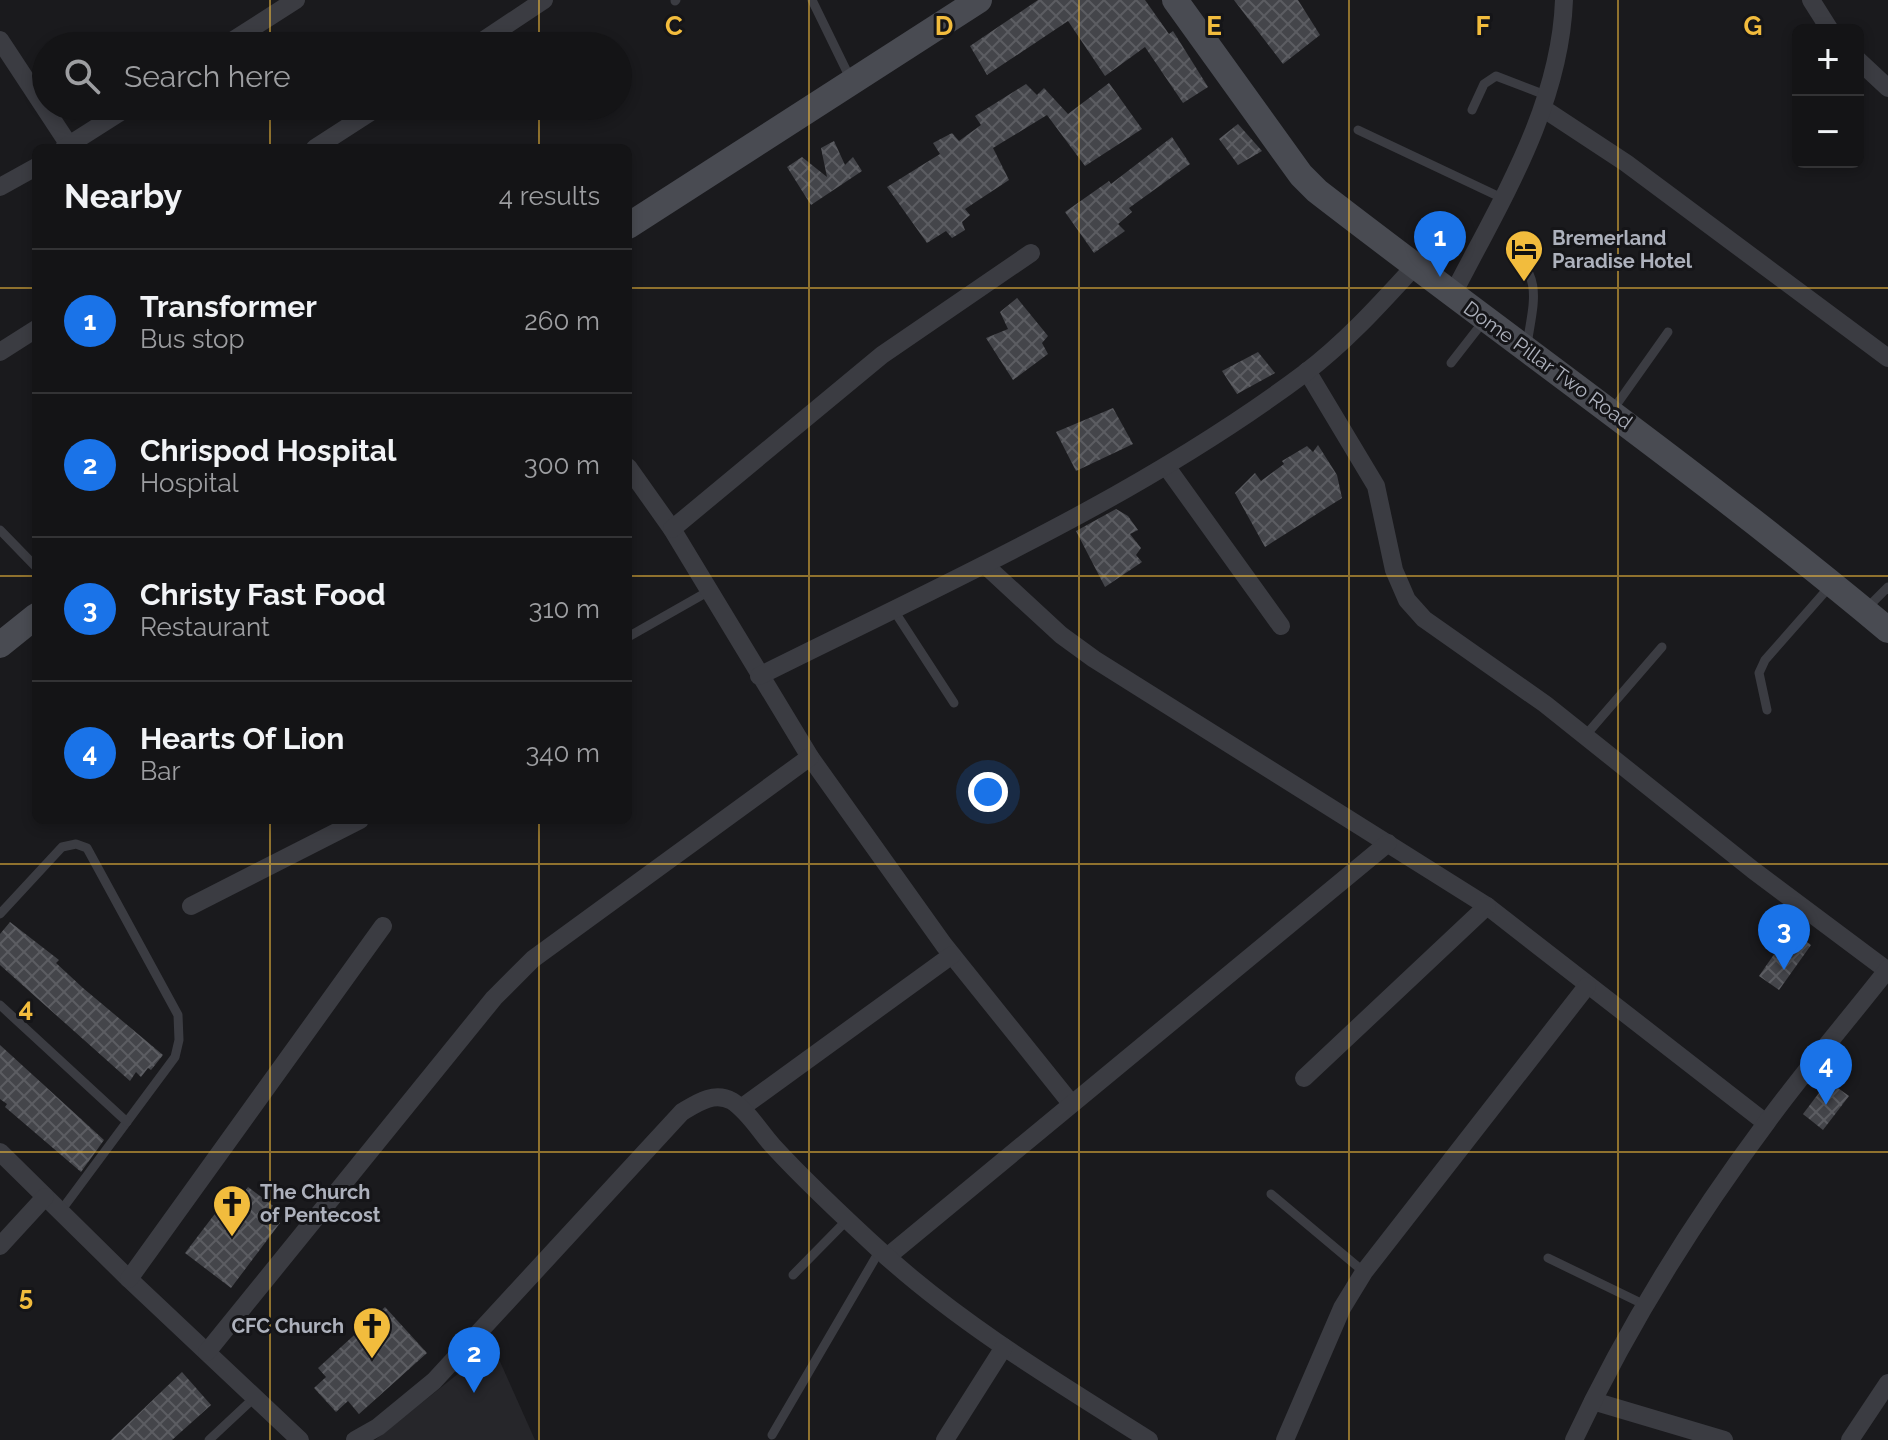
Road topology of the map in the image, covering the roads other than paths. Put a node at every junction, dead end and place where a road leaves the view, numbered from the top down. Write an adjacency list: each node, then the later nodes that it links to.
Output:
1 (296, 0): 9 (street)
2 (544, 0): 10 (street)
3 (812, 0): 13 (lane)
4 (1175, 0): 31 (street, Dome Pillar Two Road)
5 (1564, 0): 16 (street)
6 (1811, 0): 8 (street)
7 (971, 2): 13 (street)
8 (1826, 24)
9 (246, 32)
10 (496, 32)
11 (0, 40): 15 (street)
12 (1864, 66): 14 (street)
13 (852, 82): 28 (street)
14 (1888, 88)
15 (32, 90)
16 (1546, 103): 17 (lane); 27 (street); 38 (street)
17 (1472, 110)
18 (51, 120): 22 (street)
19 (109, 120): 23 (street)
20 (358, 120): 24 (street)
21 (1358, 130): 27 (lane)
22 (66, 144)
23 (73, 144)
24 (321, 144)
25 (32, 169): 26 (street)
26 (0, 187)
27 (1502, 198): 32 (street)
28 (632, 223)
29 (1509, 248): 36 (lane)
30 (1031, 253): 44 (street)
31 (1414, 267): 32 (street, Dome Pillar Two Road); 40 (street)
32 (1452, 296): 33 (street, Dome Pillar Two Road)
33 (1486, 319): 36 (street, Dome Pillar Two Road); 39 (lane)
34 (32, 332): 37 (street)
35 (1668, 332): 41 (lane)
36 (1527, 348): 41 (street, Dome Pillar Two Road)
37 (0, 352)
38 (1888, 358)
39 (1451, 363)
40 (1307, 371): 42 (street); 62 (street)
41 (1612, 411): 48 (street, Dome Pillar Two Road)
42 (1166, 466): 47 (street); 54 (street)
43 (632, 473): 44 (street)
44 (672, 529): 50 (street)
45 (0, 530): 46 (lane)
46 (32, 563)
47 (985, 565): 51 (street); 65 (street)
48 (1831, 585): 52 (street, Dome Pillar Two Road); 61 (lane)
49 (1888, 587): 52 (lane)
50 (709, 591): 56 (lane); 59 (street)
51 (892, 609): 59 (street); 60 (lane)
52 (1865, 610): 55 (street, Dome Pillar Two Road)
53 (32, 619): 57 (street)
54 (1281, 626)
55 (1888, 630)
56 (632, 635)
57 (0, 645)
58 (1662, 647): 62 (lane)
59 (759, 676): 63 (street)
60 (954, 703)
61 (1767, 710)
62 (1585, 736): 71 (street)
63 (810, 757): 70 (street); 92 (street)
64 (352, 824): 66 (street)
65 (1388, 843): 67 (street); 75 (street)
66 (191, 906)
67 (1487, 906): 72 (street); 74 (street)
68 (0, 914): 77 (lane)
69 (383, 926): 89 (street)
70 (952, 955): 75 (street); 76 (street)
71 (1888, 970): 78 (street)
72 (1587, 986): 78 (street); 87 (street)
73 (0, 1005): 77 (lane)
74 (1304, 1078)
75 (1070, 1102): 85 (street)
76 (741, 1108): 83 (street); 99 (street)
77 (127, 1122): 82 (lane)
78 (1766, 1123): 90 (street)
79 (0, 1152): 81 (street)
80 (1271, 1194): 87 (lane)
81 (45, 1197): 82 (street); 84 (street)
82 (60, 1212): 89 (street)
83 (849, 1218): 85 (street); 88 (lane)
84 (0, 1246)
85 (884, 1253): 91 (street); 96 (lane)
86 (1548, 1258): 90 (lane)
87 (1364, 1272): 102 (street)
88 (793, 1275)
89 (129, 1279): 92 (street)
90 (1647, 1306): 95 (street)
91 (1004, 1347): 100 (street); 101 (street)
92 (207, 1352): 94 (street)
93 (1888, 1383): 105 (street)
94 (255, 1397): 97 (lane); 98 (street)
95 (1593, 1401): 103 (street); 104 (street)
96 (772, 1435)
97 (209, 1440)
98 (300, 1440)
99 (355, 1440)
100 (945, 1440)
101 (1149, 1440)
102 (1285, 1440)
103 (1574, 1440)
104 (1724, 1440)
105 (1850, 1440)

